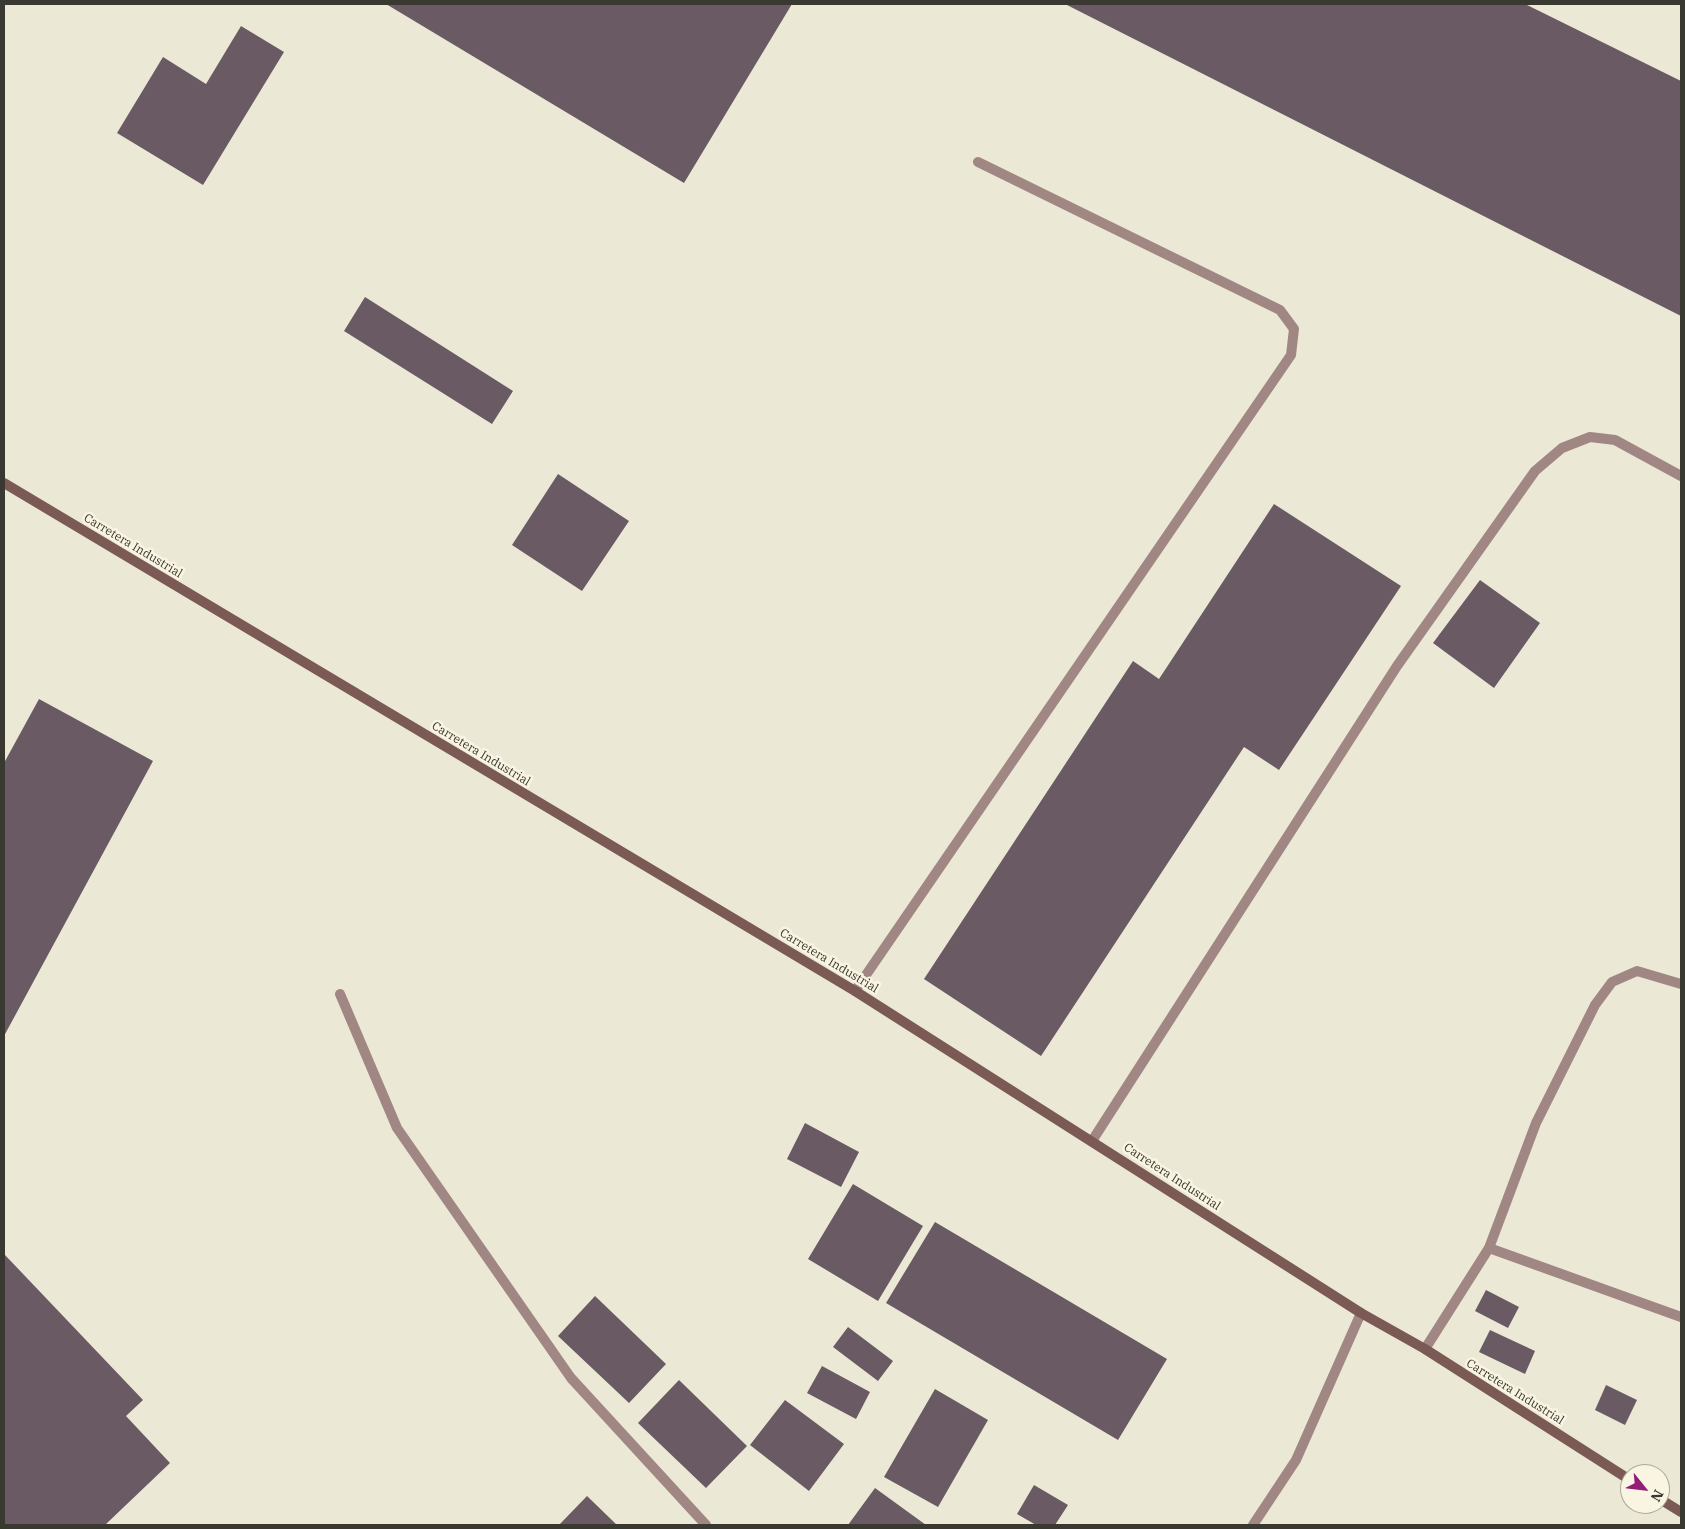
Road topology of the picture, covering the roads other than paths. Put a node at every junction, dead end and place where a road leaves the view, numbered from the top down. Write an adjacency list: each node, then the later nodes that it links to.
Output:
1 (978, 162): 5 (lane)
2 (1681, 476): 7 (lane)
3 (4, 483): 5 (main road, Carretera Industrial)
4 (1681, 984): 8 (lane)
5 (855, 991): 7 (main road, Carretera Industrial)
6 (340, 994): 15 (lane)
7 (1092, 1141): 9 (main road, Carretera Industrial)
8 (1489, 1248): 10 (lane); 11 (lane)
9 (1361, 1313): 11 (main road, Carretera Industrial); 16 (lane)
10 (1681, 1317)
11 (1425, 1349): 12 (main road, Carretera Industrial)
12 (1620, 1474)
13 (1670, 1505): 14 (main road)
14 (1681, 1512)
15 (706, 1525)
16 (1252, 1525)

